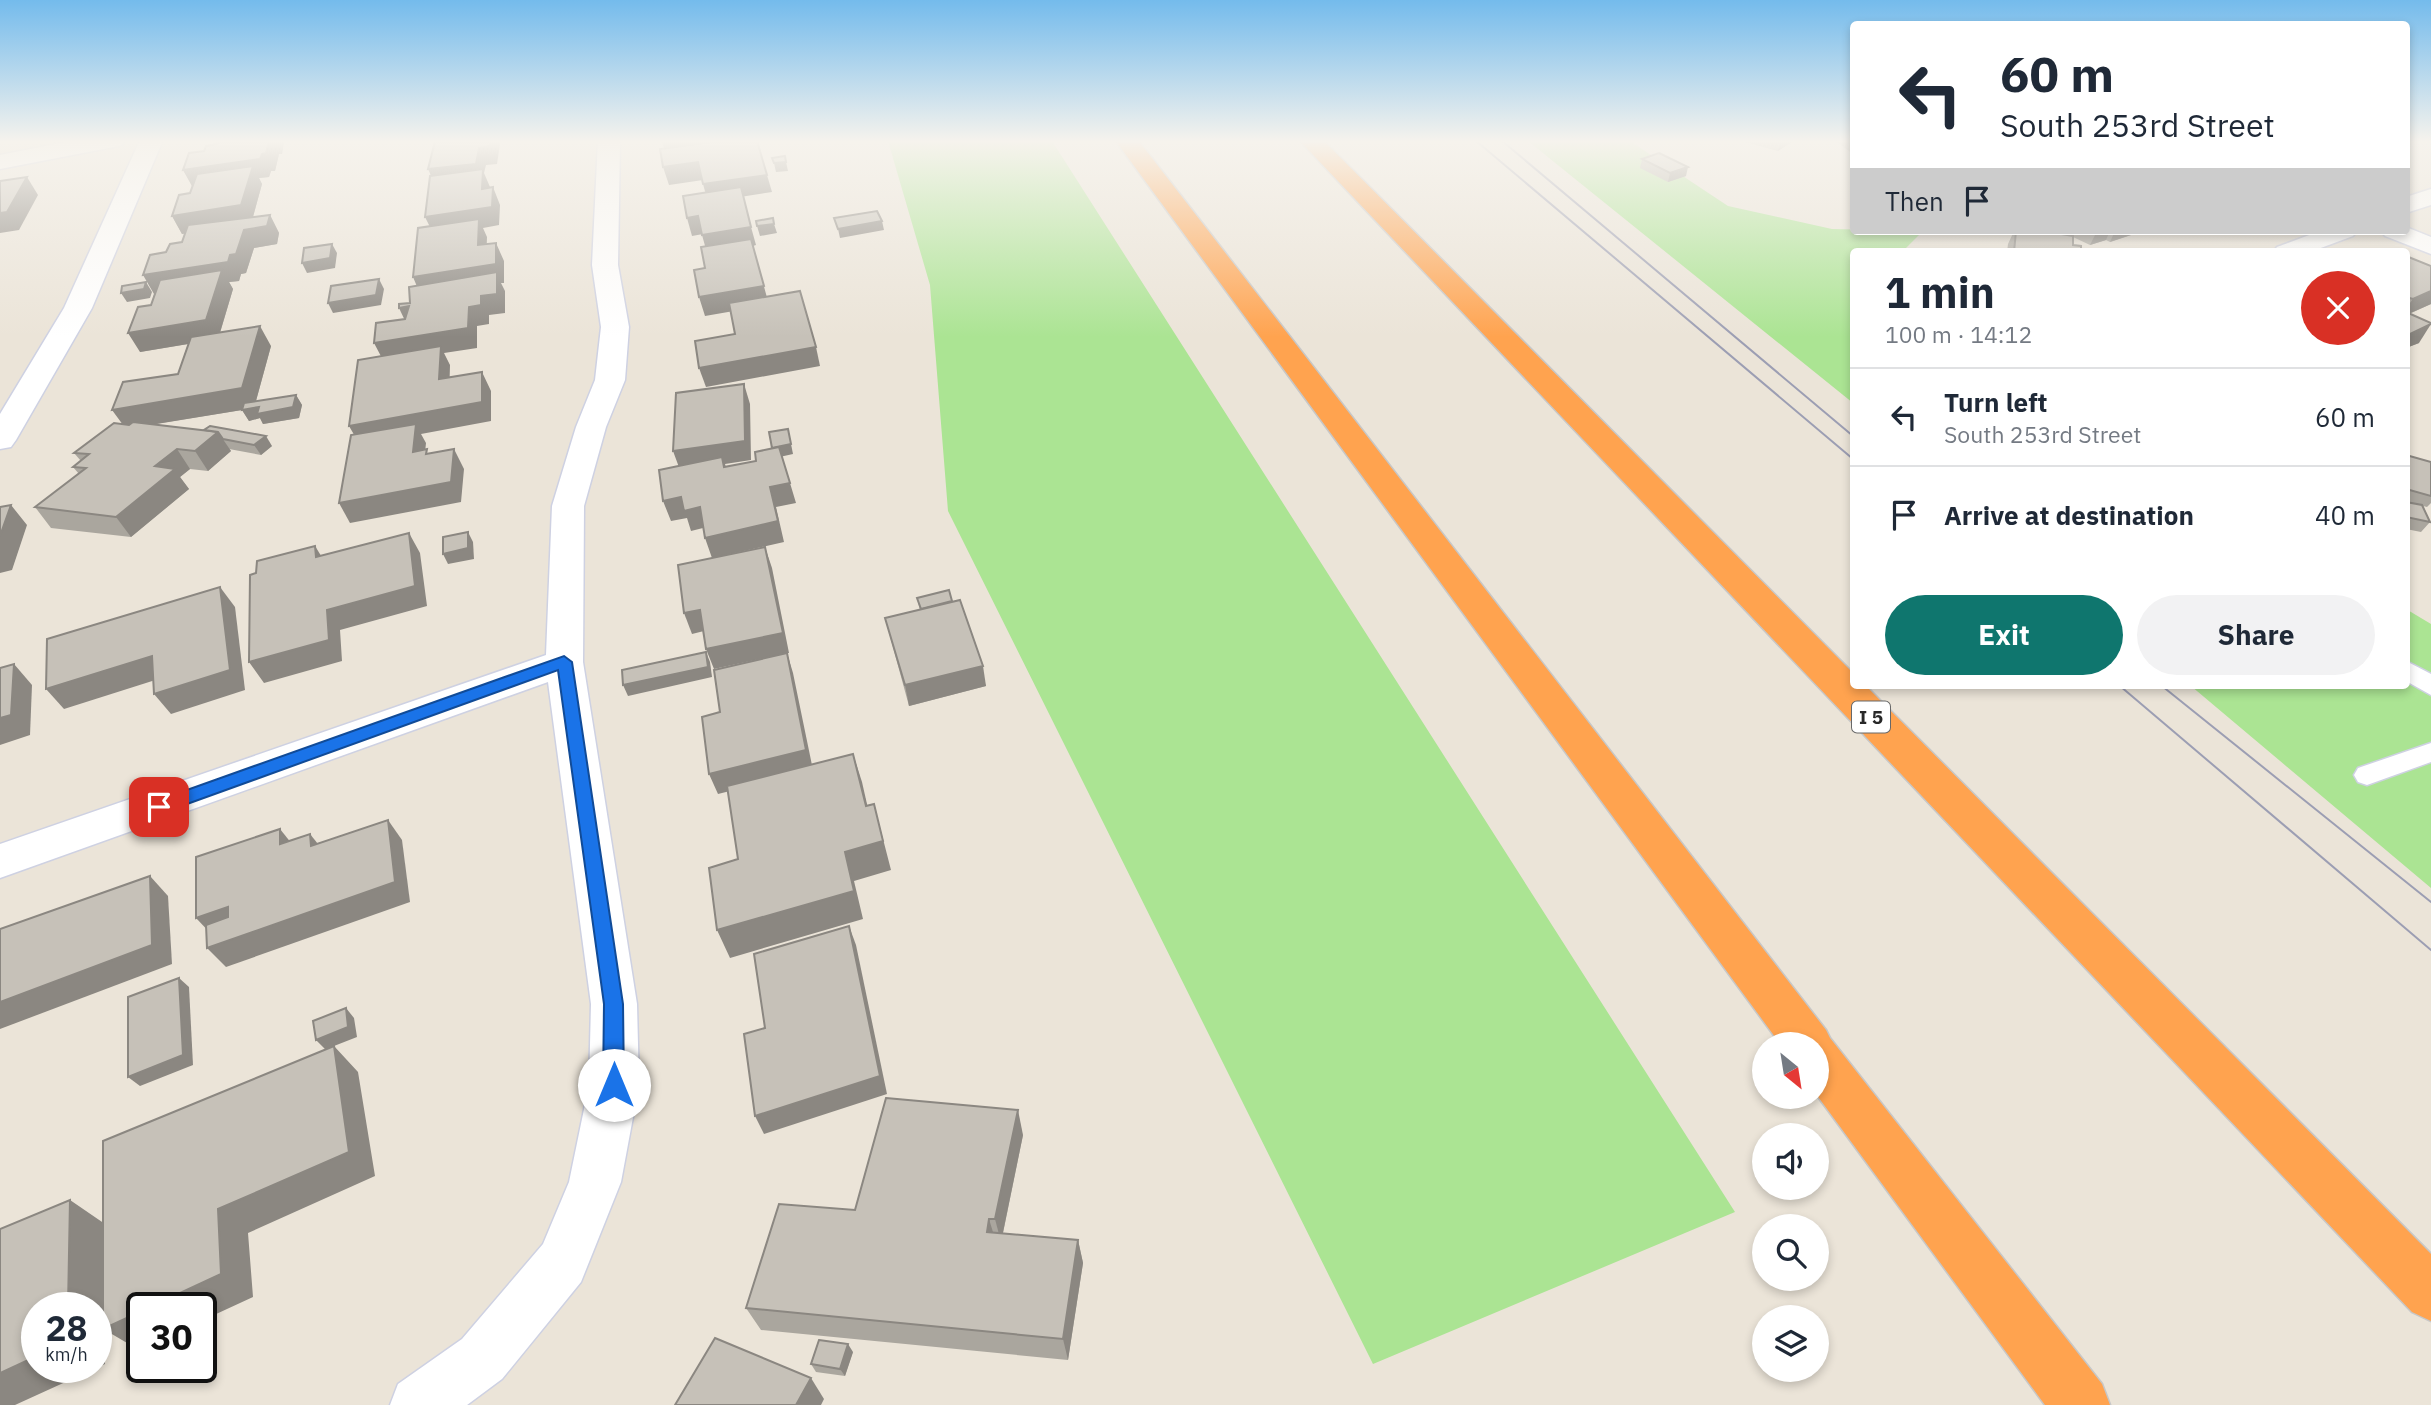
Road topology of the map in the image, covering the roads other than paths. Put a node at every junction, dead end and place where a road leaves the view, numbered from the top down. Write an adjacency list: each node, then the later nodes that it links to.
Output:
1 (123, 206): 9 (street)
2 (607, 206): 10 (street)
3 (1175, 206): 16 (highway)
4 (1373, 206): 18 (highway, I 5)
5 (2333, 235): 8 (street)
6 (2404, 235): 7 (street)
7 (2431, 246)
8 (2297, 248)
9 (0, 440)
10 (564, 662): 15 (street); 19 (street)
11 (2410, 672): 12 (lane)
12 (2431, 686)
13 (2431, 752): 14 (lane)
14 (2367, 775)
15 (0, 861)
16 (1799, 1032)
17 (1829, 1072): 20 (highway)
18 (2431, 1293)
19 (419, 1405)
20 (2081, 1405)

